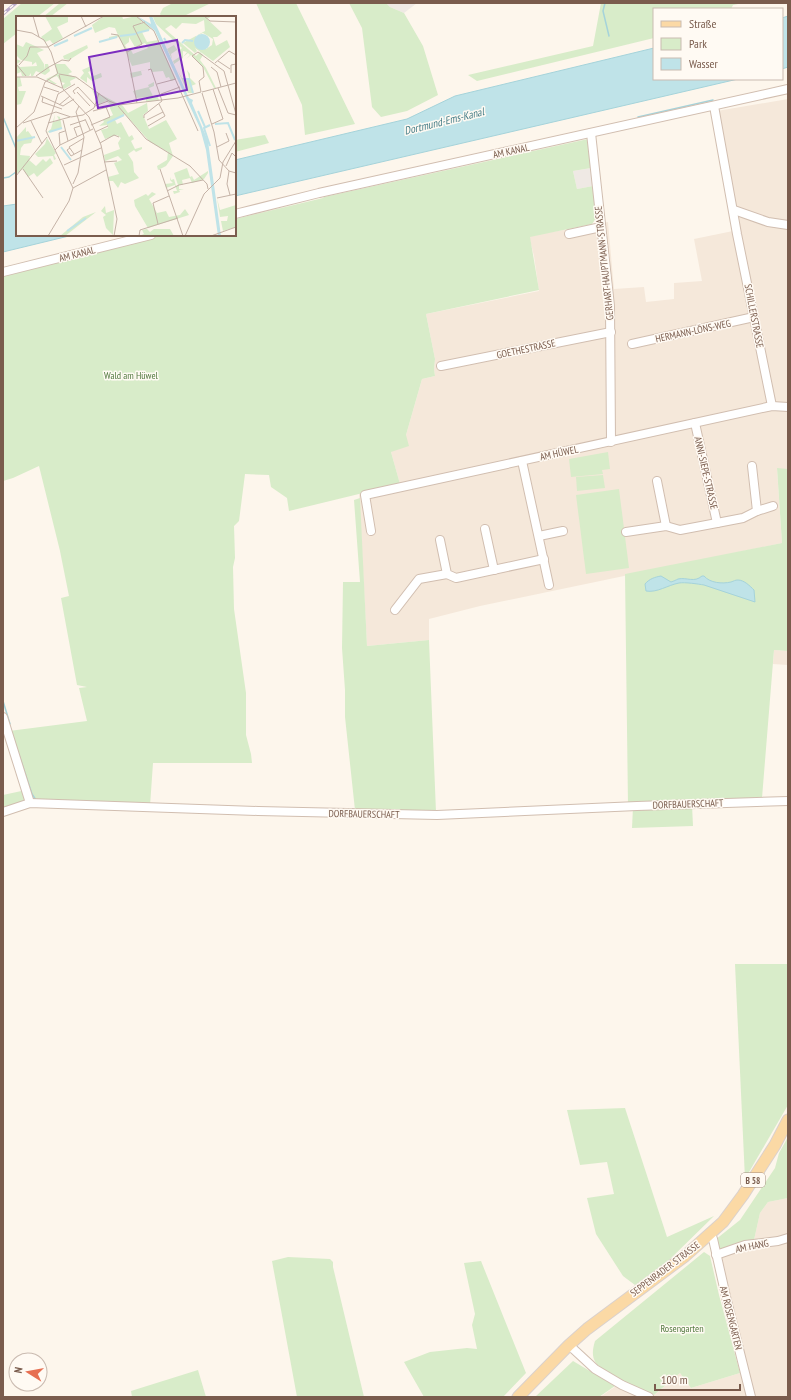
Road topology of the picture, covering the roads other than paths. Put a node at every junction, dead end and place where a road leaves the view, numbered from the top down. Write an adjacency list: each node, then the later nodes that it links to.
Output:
1 (788, 89): 2 (street, AM KANAL)
2 (714, 106): 3 (street, AM KANAL); 4 (street)
3 (591, 133): 5 (street, AM KANAL); 7 (street, GERHART-HAUPTMANN-STRASSE)
4 (734, 210): 6 (street); 11 (street, SCHILLERSTRASSE)
5 (236, 214)
6 (788, 224)
7 (601, 227): 8 (street); 12 (street, GERHART-HAUPTMANN-STRASSE)
8 (569, 234)
9 (147, 236): 10 (street, AM KANAL)
10 (3, 272)
11 (754, 317): 13 (street, HERMANN-LÖNS-WEG); 15 (street, SCHILLERSTRASSE)
12 (611, 332): 14 (street, GOETHESTRASSE); 18 (street, GERHART-HAUPTMANN-STRASSE)
13 (632, 344)
14 (440, 366)
15 (772, 406): 16 (street, AM HÜWEL); 17 (street, AM HÜWEL)
16 (788, 407)
17 (695, 423): 18 (street, AM HÜWEL); 24 (street, ANNI-SIEPE-STRASSE)
18 (611, 442): 19 (street, AM HÜWEL)
19 (522, 461): 28 (street, AM HÜWEL); 30 (street)
20 (752, 466): 23 (street)
21 (658, 481): 25 (street)
22 (773, 506): 23 (street, ANNI-SIEPE-STRASSE)
23 (757, 511): 24 (street, ANNI-SIEPE-STRASSE)
24 (717, 524): 25 (street, ANNI-SIEPE-STRASSE)
25 (666, 526): 29 (street, ANNI-SIEPE-STRASSE)
26 (485, 529): 33 (street)
27 (563, 530): 30 (street)
28 (371, 531)
29 (626, 532)
30 (539, 536): 32 (street)
31 (440, 540): 34 (street)
32 (544, 559): 33 (street); 35 (street)
33 (494, 570): 34 (street)
34 (447, 574): 36 (street)
35 (549, 585)
36 (395, 610)
37 (3, 716): 39 (street)
38 (788, 800): 39 (street, DORFBAUERSCHAFT)
39 (30, 803): 40 (street)
40 (3, 812)
41 (788, 1121): 42 (main road, SEPPENRADER STRASSE / B 58)
42 (712, 1236): 44 (street, AM ROSENGARTEN); 45 (main road, SEPPENRADER STRASSE / B 58)
43 (788, 1238): 44 (street, AM HANG)
44 (716, 1255): 48 (street, AM ROSENGARTEN)
45 (569, 1345): 46 (main road, SEPPENRADER STRASSE / B 58); 47 (street)
46 (518, 1397)
47 (649, 1397)
48 (751, 1397)

